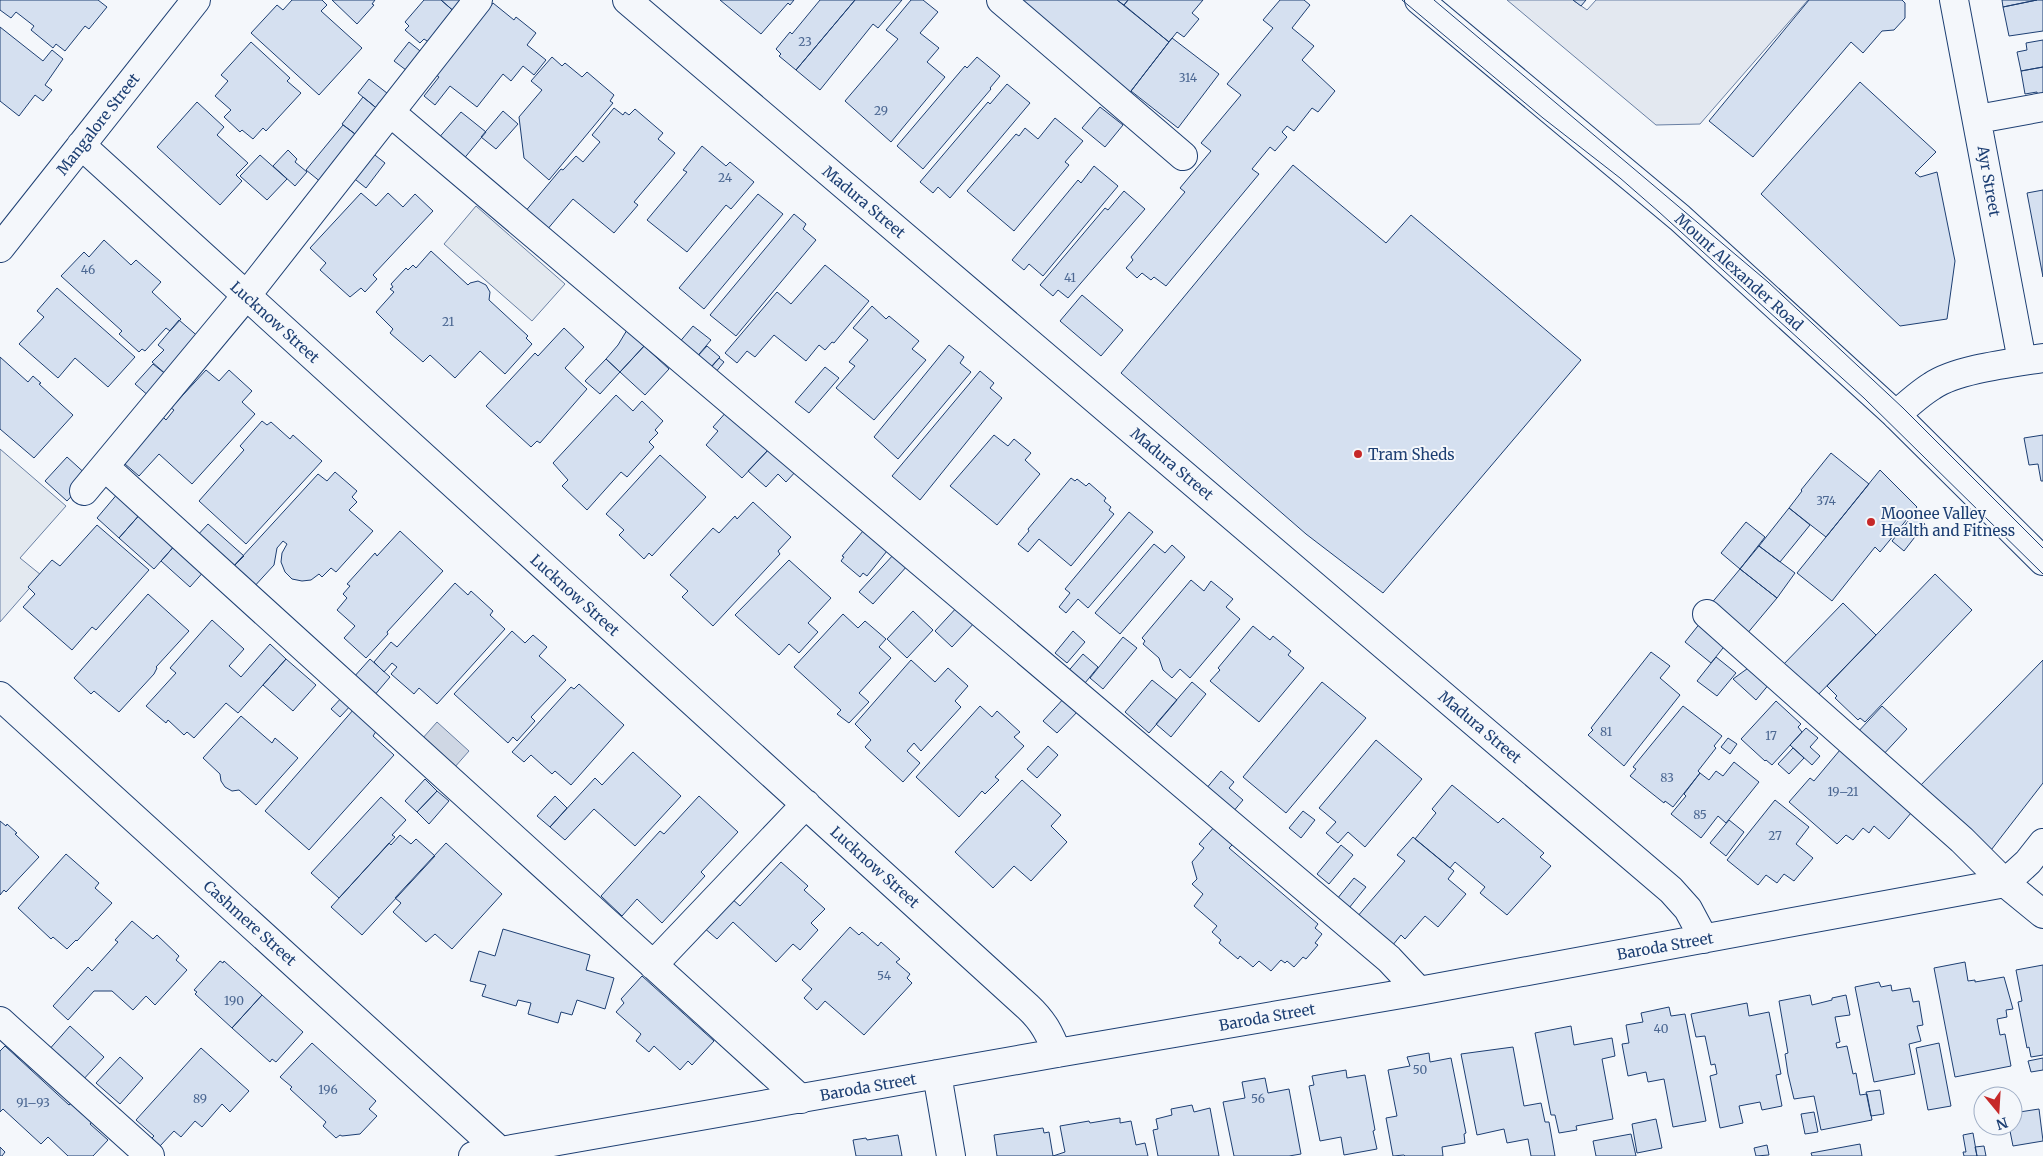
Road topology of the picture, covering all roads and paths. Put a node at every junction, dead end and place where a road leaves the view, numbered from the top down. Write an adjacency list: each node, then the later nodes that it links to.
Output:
1 (196, 0): 10 (street, Mangalore Street)
2 (478, 0): 8 (street)
3 (627, 0): 25 (street, Madura Street)
4 (1001, 0): 11 (street)
5 (1419, 0): 15 (street, Mount Alexander Road)
6 (1954, 0): 9 (street, Ayr Street)
7 (2043, 107): 9 (street)
8 (390, 112): 13 (street); 27 (street)
9 (1978, 119): 14 (street, Ayr Street)
10 (81, 145): 12 (street, Mangalore Street); 13 (street, Lucknow Street)
11 (1183, 156)
12 (0, 248)
13 (246, 296): 16 (street); 21 (street, Lucknow Street)
14 (2033, 360): 15 (street)
15 (1896, 415): 18 (street, Mount Alexander Road)
16 (105, 467): 17 (street); 26 (street)
17 (84, 491)
18 (2043, 561)
19 (1707, 614): 23 (street)
20 (0, 696): 32 (street, Cashmere Street)
21 (806, 804): 26 (street); 29 (street, Lucknow Street)
22 (2043, 844): 23 (street)
23 (2005, 883): 24 (street); 25 (street, Baroda Street)
24 (2043, 914)
25 (1704, 940): 27 (street, Baroda Street)
26 (653, 965): 31 (street)
27 (1419, 991): 29 (street, Baroda Street)
28 (0, 1021): 33 (street)
29 (1057, 1053): 30 (street, Baroda Street)
30 (937, 1074): 31 (street, Baroda Street); 35 (street)
31 (801, 1099): 32 (street, Baroda Street)
32 (500, 1151): 34 (street, Baroda Street)
33 (150, 1156)
34 (473, 1156)
35 (951, 1156)

